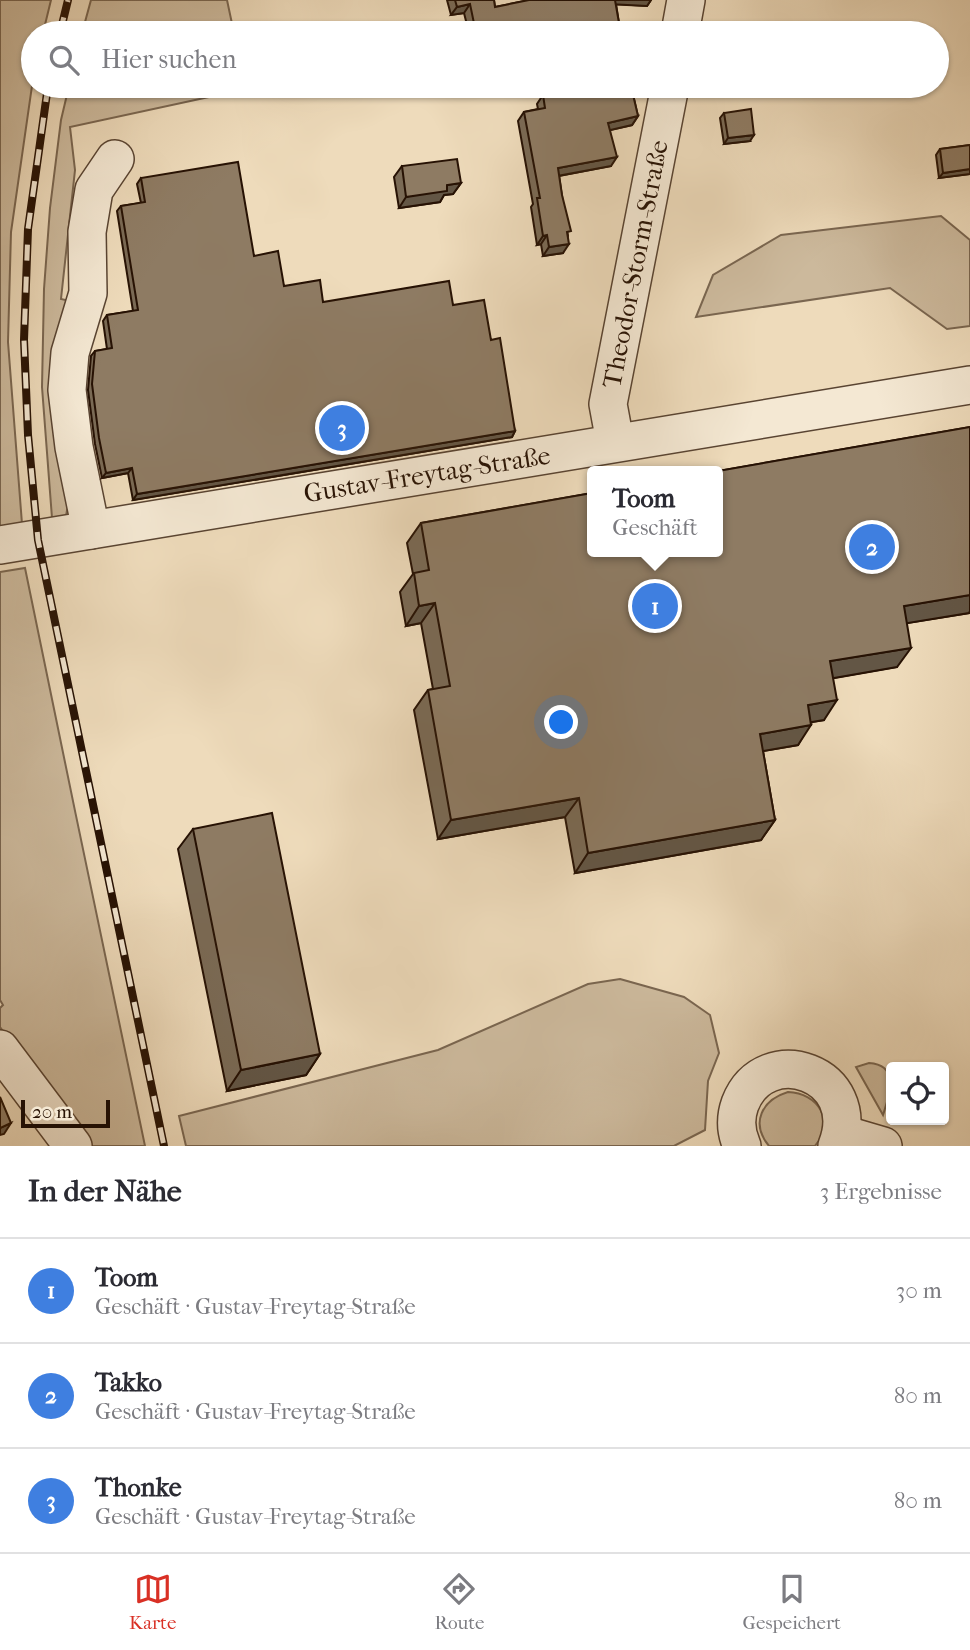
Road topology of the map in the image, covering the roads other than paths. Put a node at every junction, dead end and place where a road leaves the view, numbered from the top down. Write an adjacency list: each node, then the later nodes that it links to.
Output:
1 (685, 0): 2 (street)
2 (682, 21)
3 (668, 98): 6 (street, Theodor-Storm-Straße)
4 (115, 159): 7 (street)
5 (970, 385): 6 (street, Gustav-Freytag-Straße)
6 (615, 442): 7 (street, Gustav-Freytag-Straße)
7 (91, 530): 8 (street, Gustav-Freytag-Straße)
8 (0, 545)
9 (0, 1049): 11 (street)
10 (840, 1140): 12 (street); 13 (street)
11 (73, 1146)
12 (742, 1146)
13 (883, 1146)

